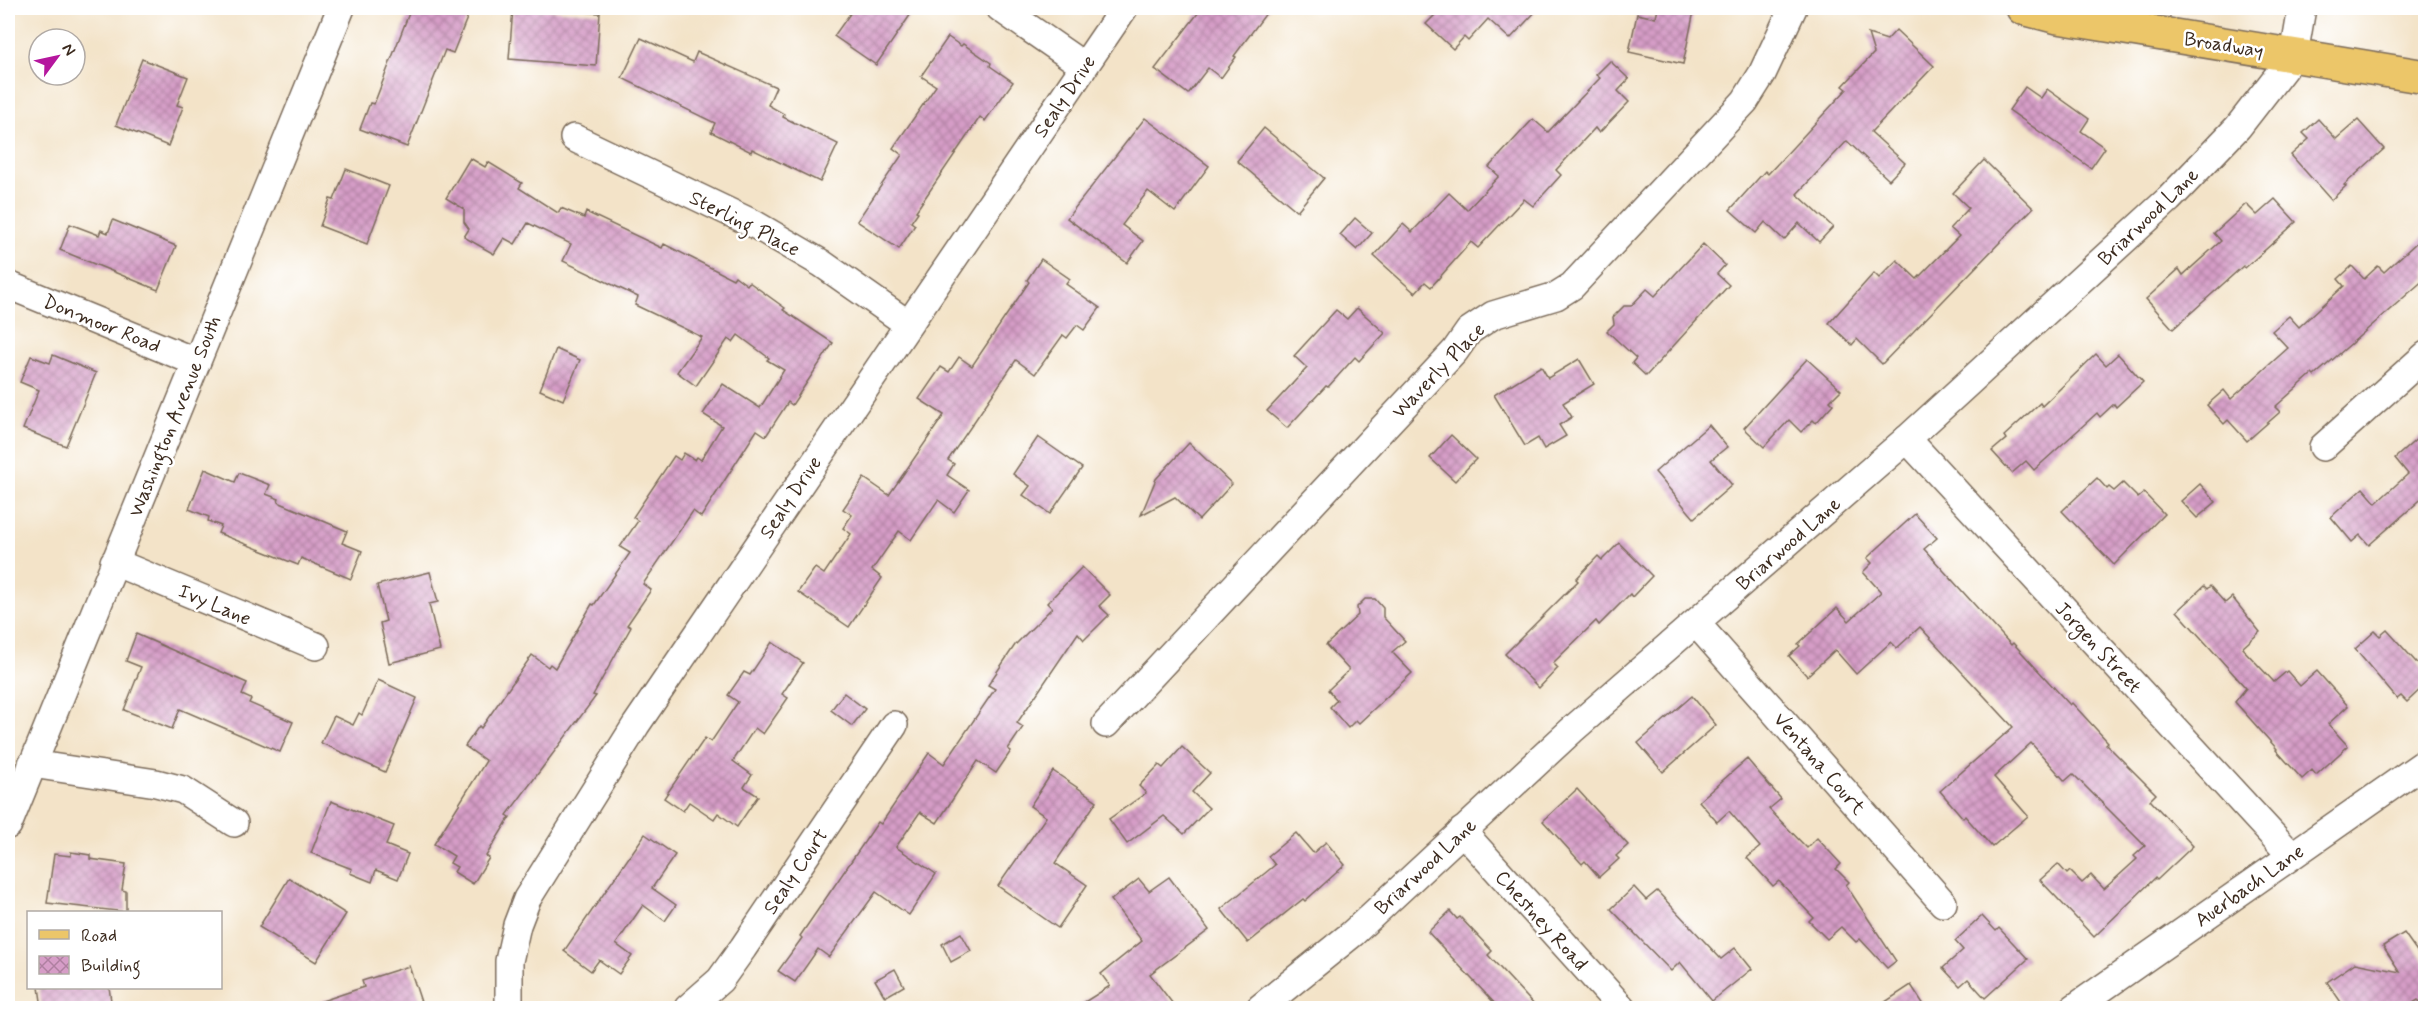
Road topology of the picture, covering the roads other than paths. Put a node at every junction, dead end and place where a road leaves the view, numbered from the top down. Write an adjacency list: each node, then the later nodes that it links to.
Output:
1 (340, 8): 14 (street, Washington Avenue South)
2 (1000, 8): 8 (street)
3 (1124, 8): 8 (street, Sealy Drive)
4 (1793, 8): 20 (street, Waverly Place)
5 (2023, 8): 7 (main road, Broadway)
6 (2302, 8): 7 (street)
7 (2294, 55): 9 (main road, Broadway); 15 (street, Briarwood Lane)
8 (1084, 66): 12 (street, Sealy Drive)
9 (2426, 77)
10 (574, 138): 12 (street, Sterling Place)
11 (8, 285): 14 (street, Donmoor Road)
12 (908, 324): 29 (street, Sealy Drive)
13 (2426, 355): 16 (street)
14 (196, 362): 17 (street, Washington Avenue South)
15 (1907, 439): 18 (street, Briarwood Lane); 27 (street, Jorgen Street)
16 (2323, 447)
17 (114, 562): 19 (street, Ivy Lane); 23 (street, Washington Avenue South)
18 (1696, 623): 26 (street, Briarwood Lane); 28 (street, Ventana Court)
19 (316, 646)
20 (1106, 724)
21 (894, 725): 30 (street, Sealy Court)
22 (2426, 762): 27 (street, Auerbach Lane)
23 (32, 764): 24 (street); 25 (street, Washington Avenue South)
24 (234, 823)
25 (8, 825)
26 (1462, 831): 31 (street, Briarwood Lane); 32 (street, Chestney Road)
27 (2291, 855): 33 (street, Auerbach Lane)
28 (1943, 903)
29 (509, 1008)
30 (688, 1008)
31 (1260, 1008)
32 (1622, 1008)
33 (2074, 1008)

